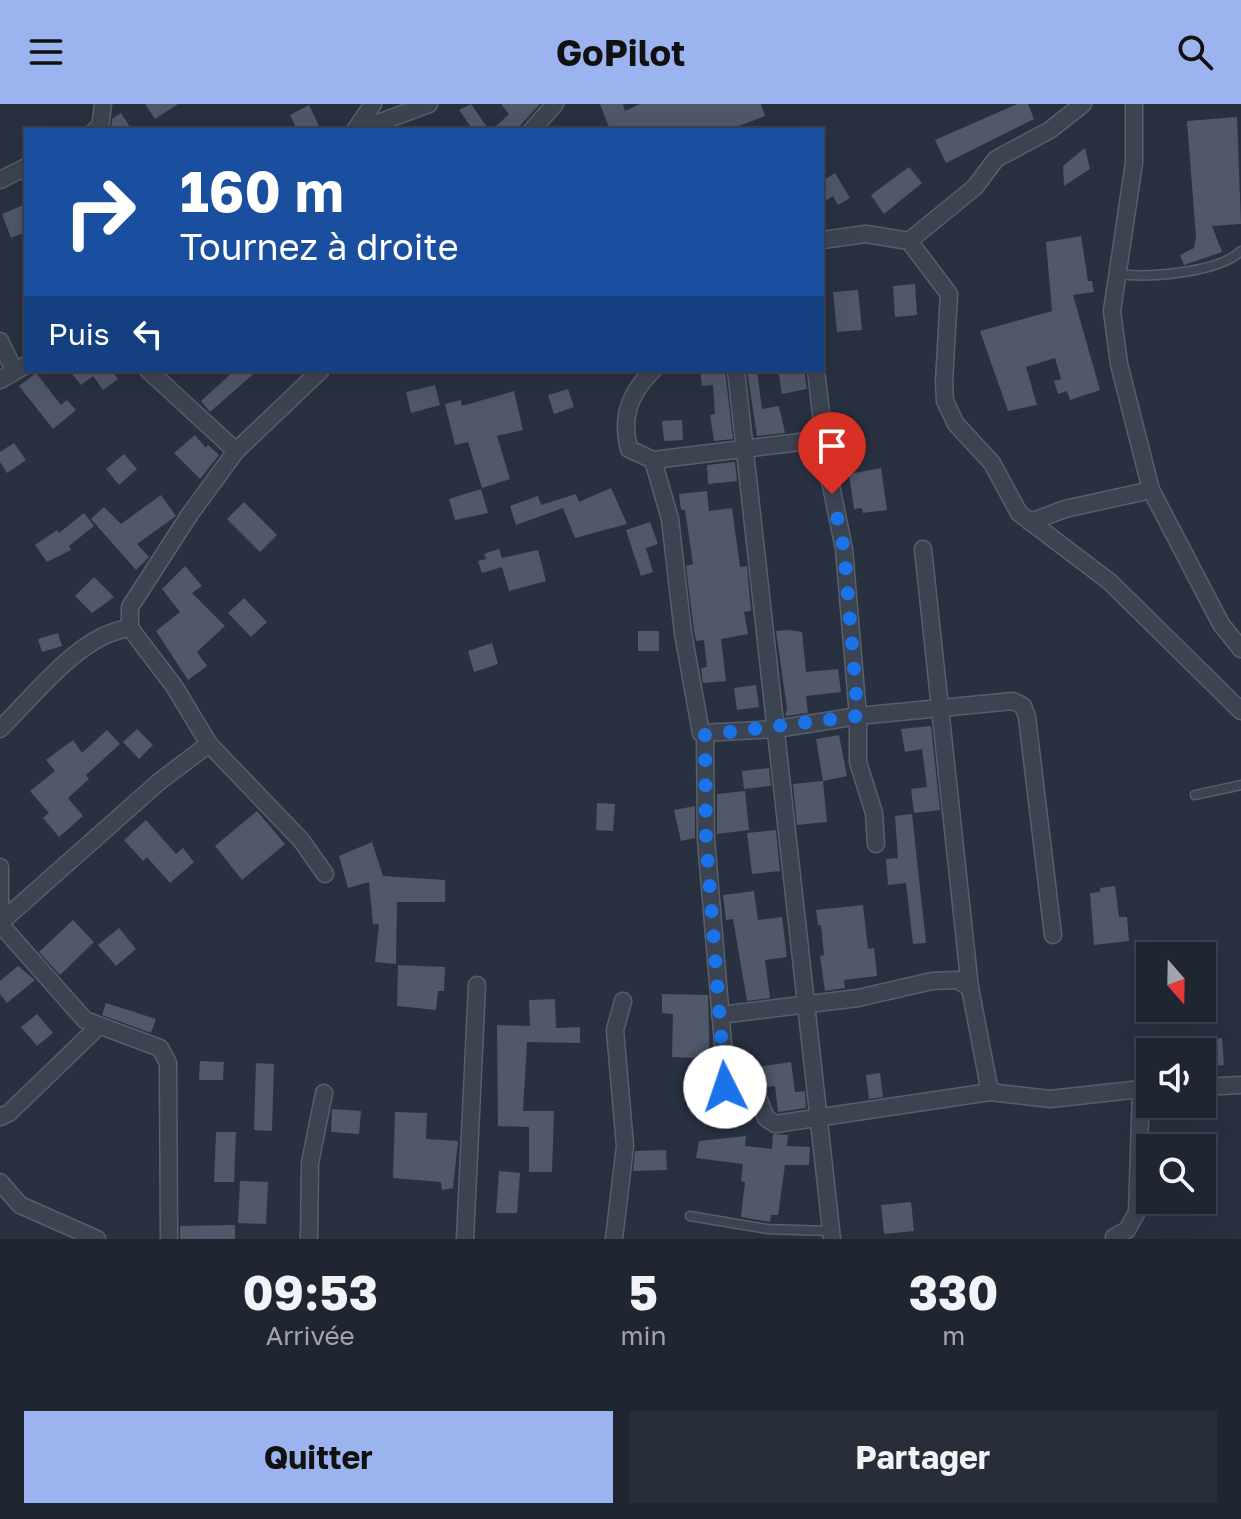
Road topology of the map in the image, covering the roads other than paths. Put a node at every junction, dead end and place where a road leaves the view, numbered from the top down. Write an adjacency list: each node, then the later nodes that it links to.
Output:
1 (103, 104): 7 (street)
2 (373, 104): 8 (street)
3 (429, 104): 9 (street)
4 (555, 104): 10 (street)
5 (1083, 104): 14 (street)
6 (1134, 104): 16 (street)
7 (100, 128)
8 (358, 128)
9 (363, 128)
10 (534, 128)
11 (24, 168): 12 (street)
12 (0, 180)
13 (824, 240): 14 (street)
14 (909, 241): 29 (street)
15 (1241, 251): 16 (lane)
16 (1117, 274): 28 (street)
17 (0, 341): 18 (street)
18 (13, 372)
19 (150, 372): 26 (street)
20 (319, 372): 26 (street)
21 (652, 372): 27 (street)
22 (736, 372): 25 (street)
23 (816, 372): 24 (street)
24 (824, 439): 25 (street); 35 (street)
25 (743, 447): 27 (street); 37 (street)
26 (236, 451): 31 (street)
27 (653, 460): 38 (street)
28 (1151, 490): 29 (street); 32 (street)
29 (1030, 522): 34 (street)
30 (923, 549): 33 (street)
31 (130, 628): 36 (street); 39 (street)
32 (1241, 649)
33 (940, 709): 35 (street); 47 (street); 49 (street)
34 (1241, 711)
35 (858, 716): 37 (street); 42 (street)
36 (0, 729)
37 (776, 729): 38 (street); 51 (street)
38 (705, 735): 52 (street)
39 (209, 744): 44 (street); 46 (street)
40 (1241, 785): 41 (lane)
41 (1195, 795)
42 (876, 844)
43 (0, 867): 45 (street)
44 (325, 874)
45 (0, 906)
46 (0, 924): 53 (street)
47 (1053, 935)
48 (477, 985): 69 (street)
49 (970, 988): 51 (street); 57 (street)
50 (623, 1001): 70 (street)
51 (807, 1005): 52 (street); 60 (street)
52 (720, 1015): 60 (street)
53 (99, 1026): 59 (street); 67 (street)
54 (1241, 1085): 55 (street)
55 (1216, 1086)
56 (1136, 1090): 57 (street)
57 (990, 1092): 60 (street)
58 (324, 1093): 68 (street)
59 (0, 1117)
60 (817, 1117): 64 (street)
61 (1144, 1118): 65 (street)
62 (0, 1182): 66 (street)
63 (690, 1216): 64 (lane)
64 (831, 1235)
65 (1114, 1237)
66 (97, 1239)
67 (169, 1239)
68 (309, 1239)
69 (465, 1239)
70 (614, 1239)

